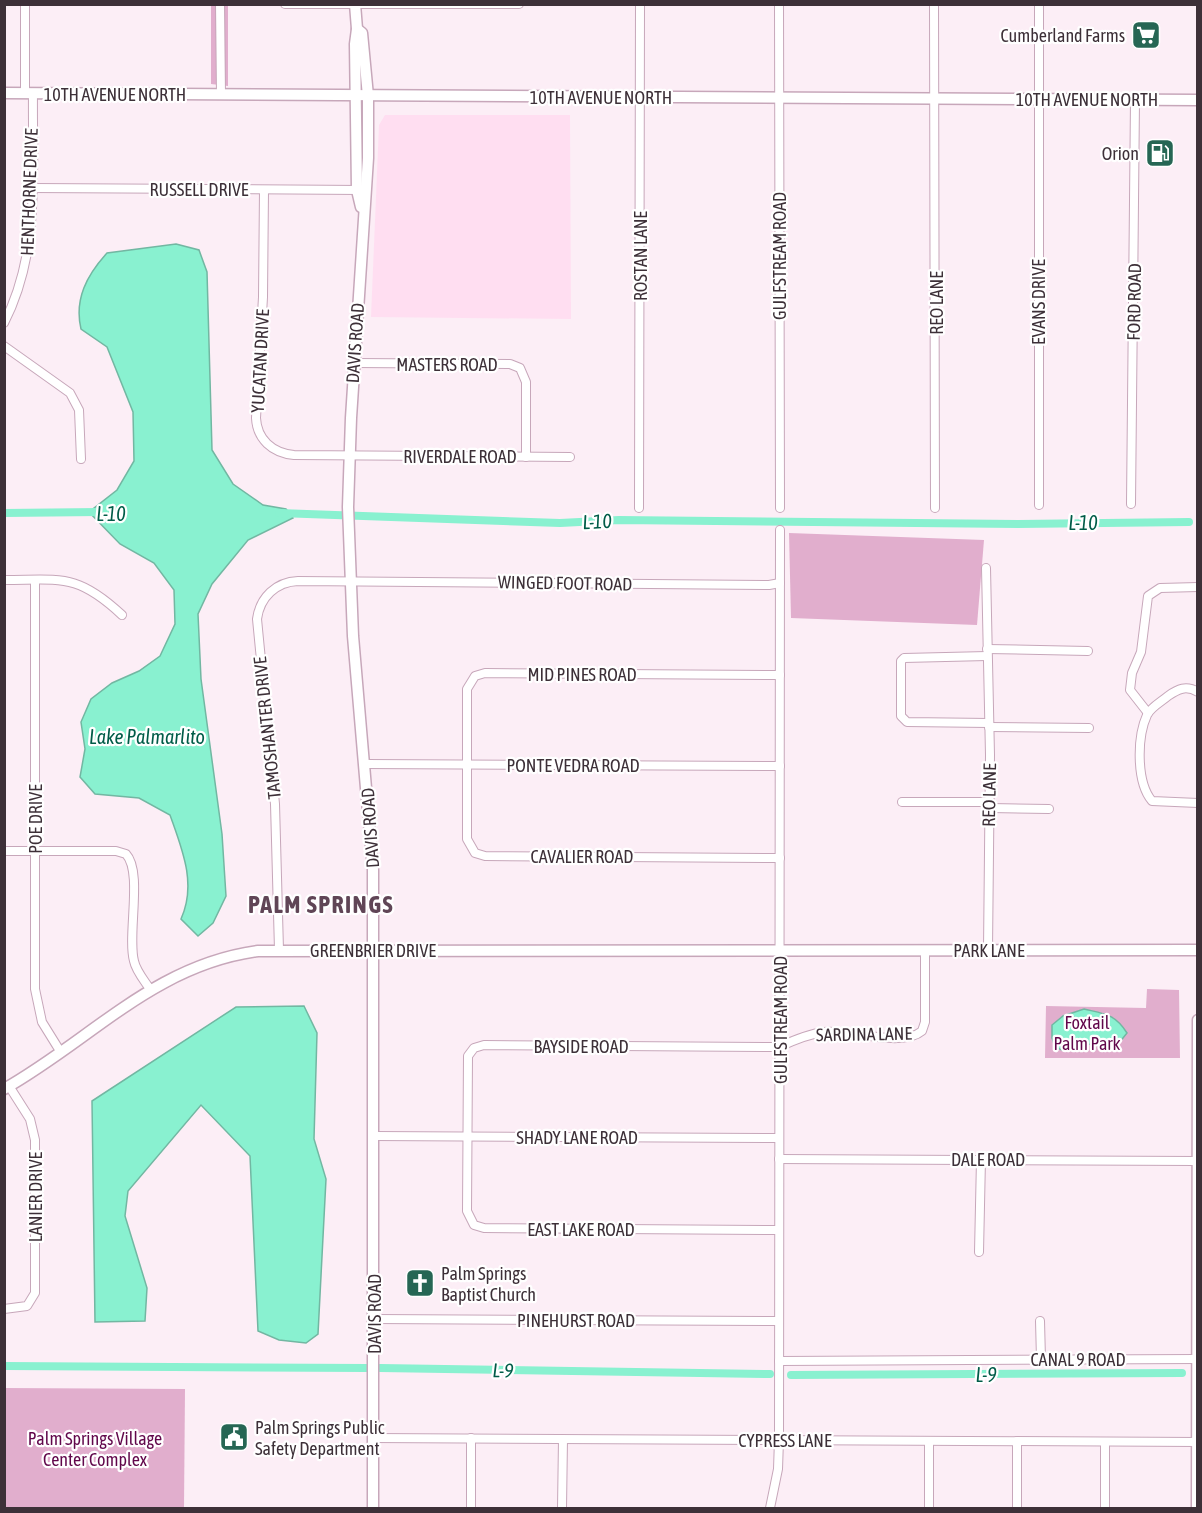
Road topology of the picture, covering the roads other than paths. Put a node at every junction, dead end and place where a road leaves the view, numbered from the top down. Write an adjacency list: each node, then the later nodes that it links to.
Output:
1 (25, 4): 13 (street, HENTHORNE DRIVE)
2 (220, 4): 14 (street)
3 (285, 4): 9 (street)
4 (519, 4): 10 (street)
5 (640, 4): 17 (street, ROSTAN LANE)
6 (779, 4): 18 (street, GULFSTREAM ROAD)
7 (934, 4): 19 (street, REO LANE)
8 (1039, 4): 20 (street, EVANS DRIVE)
9 (355, 5): 10 (street); 11 (street, DAVIS ROAD)
10 (448, 5)
11 (357, 29): 15 (street, DAVIS ROAD); 16 (street, DAVIS ROAD)
12 (4, 93): 13 (street, 10TH AVENUE NORTH)
13 (29, 93): 14 (street, 10TH AVENUE NORTH); 23 (street, HENTHORNE DRIVE)
14 (221, 94): 15 (street, 10TH AVENUE NORTH)
15 (356, 96): 16 (street, 10TH AVENUE NORTH); 25 (street, DAVIS ROAD)
16 (368, 96): 17 (street, 10TH AVENUE NORTH); 25 (street, DAVIS ROAD)
17 (640, 97): 18 (street, 10TH AVENUE NORTH); 35 (street, ROSTAN LANE)
18 (779, 98): 19 (street, 10TH AVENUE NORTH); 36 (street, GULFSTREAM ROAD)
19 (936, 99): 20 (street, 10TH AVENUE NORTH); 37 (street, REO LANE)
20 (1038, 99): 21 (street, 10TH AVENUE NORTH); 34 (street, EVANS DRIVE)
21 (1135, 100): 22 (street, 10TH AVENUE NORTH); 33 (street, FORD ROAD)
22 (1197, 100)
23 (32, 188): 24 (street, RUSSELL DRIVE); 26 (street, HENTHORNE DRIVE)
24 (264, 189): 25 (street, RUSSELL DRIVE); 29 (street, YUCATAN DRIVE)
25 (362, 190): 28 (street, DAVIS ROAD)
26 (4, 322)
27 (4, 346): 32 (street)
28 (354, 363): 29 (street, DAVIS ROAD); 30 (street, MASTERS ROAD)
29 (349, 456): 30 (street, RIVERDALE ROAD); 42 (street, DAVIS ROAD)
30 (526, 457): 31 (street, RIVERDALE ROAD)
31 (570, 457)
32 (81, 459)
33 (1131, 504)
34 (1039, 505)
35 (639, 508)
36 (780, 508)
37 (935, 508)
38 (780, 530): 43 (street, GULFSTREAM ROAD)
39 (986, 568): 47 (street, REO LANE)
40 (4, 580): 41 (street)
41 (34, 580): 45 (street); 60 (street, POE DRIVE)
42 (350, 581): 43 (street, WINGED FOOT ROAD); 53 (street, DAVIS ROAD); 63 (street, TAMOSHANTER DRIVE)
43 (780, 583): 48 (street, GULFSTREAM ROAD)
44 (1197, 587): 50 (street)
45 (122, 615)
46 (1088, 651): 47 (street)
47 (987, 653): 51 (street, REO LANE); 51 (street)
48 (780, 675): 54 (street, MID PINES ROAD); 55 (street, GULFSTREAM ROAD)
49 (1197, 692): 50 (street)
50 (1148, 713): 57 (street)
51 (989, 725): 52 (street); 58 (street, REO LANE)
52 (1089, 728)
53 (366, 764): 54 (street, PONTE VEDRA ROAD); 64 (street, DAVIS ROAD)
54 (467, 764): 55 (street, PONTE VEDRA ROAD); 62 (street, CAVALIER ROAD)
55 (780, 766): 62 (street, GULFSTREAM ROAD)
56 (902, 802): 58 (street)
57 (1197, 803)
58 (990, 805): 59 (street); 67 (street, REO LANE)
59 (1049, 809)
60 (35, 850): 61 (street); 69 (street); 72 (street, POE DRIVE)
61 (4, 851)
62 (780, 858): 68 (street, GULFSTREAM ROAD)
63 (279, 950): 64 (street, GREENBRIER DRIVE); 69 (street, GREENBRIER DRIVE)
64 (374, 950): 68 (street, GREENBRIER DRIVE); 74 (street, DAVIS ROAD)
65 (1197, 950): 67 (street, PARK LANE)
66 (925, 951): 67 (street, PARK LANE); 68 (street, PARK LANE); 71 (street, SARDINA LANE)
67 (988, 951)
68 (780, 952): 71 (street, GULFSTREAM ROAD)
69 (150, 989): 72 (street, GREENBRIER DRIVE)
70 (1197, 1020): 79 (street)
71 (779, 1047): 75 (street, BAYSIDE ROAD); 76 (street, GULFSTREAM ROAD)
72 (60, 1051): 73 (street, GREENBRIER DRIVE)
73 (7, 1088): 84 (street, LANIER DRIVE)
74 (374, 1136): 75 (street, SHADY LANE ROAD); 85 (street, DAVIS ROAD)
75 (467, 1137): 76 (street, SHADY LANE ROAD); 81 (street, EAST LAKE ROAD)
76 (779, 1138): 77 (street, GULFSTREAM ROAD)
77 (779, 1159): 78 (street, DALE ROAD); 81 (street, GULFSTREAM ROAD)
78 (981, 1159): 79 (street, DALE ROAD); 82 (street)
79 (1197, 1161): 80 (street)
80 (1197, 1208): 83 (street)
81 (779, 1230): 86 (street, GULFSTREAM ROAD)
82 (980, 1251)
83 (1197, 1262): 89 (street)
84 (4, 1309)
85 (374, 1319): 86 (street, PINEHURST ROAD); 91 (street, DAVIS ROAD)
86 (779, 1321): 90 (street, GULFSTREAM ROAD)
87 (1040, 1321): 88 (street)
88 (1041, 1359): 89 (street, CANAL 9 ROAD); 90 (street, CANAL 9 ROAD)
89 (1197, 1359): 98 (street)
90 (779, 1361): 94 (street, GULFSTREAM ROAD)
91 (374, 1438): 92 (street, CYPRESS LANE); 99 (street, DAVIS ROAD)
92 (471, 1438): 93 (street, CYPRESS LANE); 100 (street)
93 (562, 1439): 94 (street, CYPRESS LANE); 101 (street)
94 (779, 1440): 95 (street, CYPRESS LANE); 102 (street, GULFSTREAM ROAD)
95 (929, 1441): 96 (street, CYPRESS LANE); 103 (street)
96 (1017, 1441): 97 (street, CYPRESS LANE); 104 (street)
97 (1105, 1442): 98 (street, CYPRESS LANE); 105 (street)
98 (1197, 1442): 106 (street)
99 (373, 1509)
100 (471, 1509)
101 (562, 1509)
102 (770, 1509)
103 (929, 1509)
104 (1017, 1509)
105 (1105, 1509)
106 (1197, 1509)

